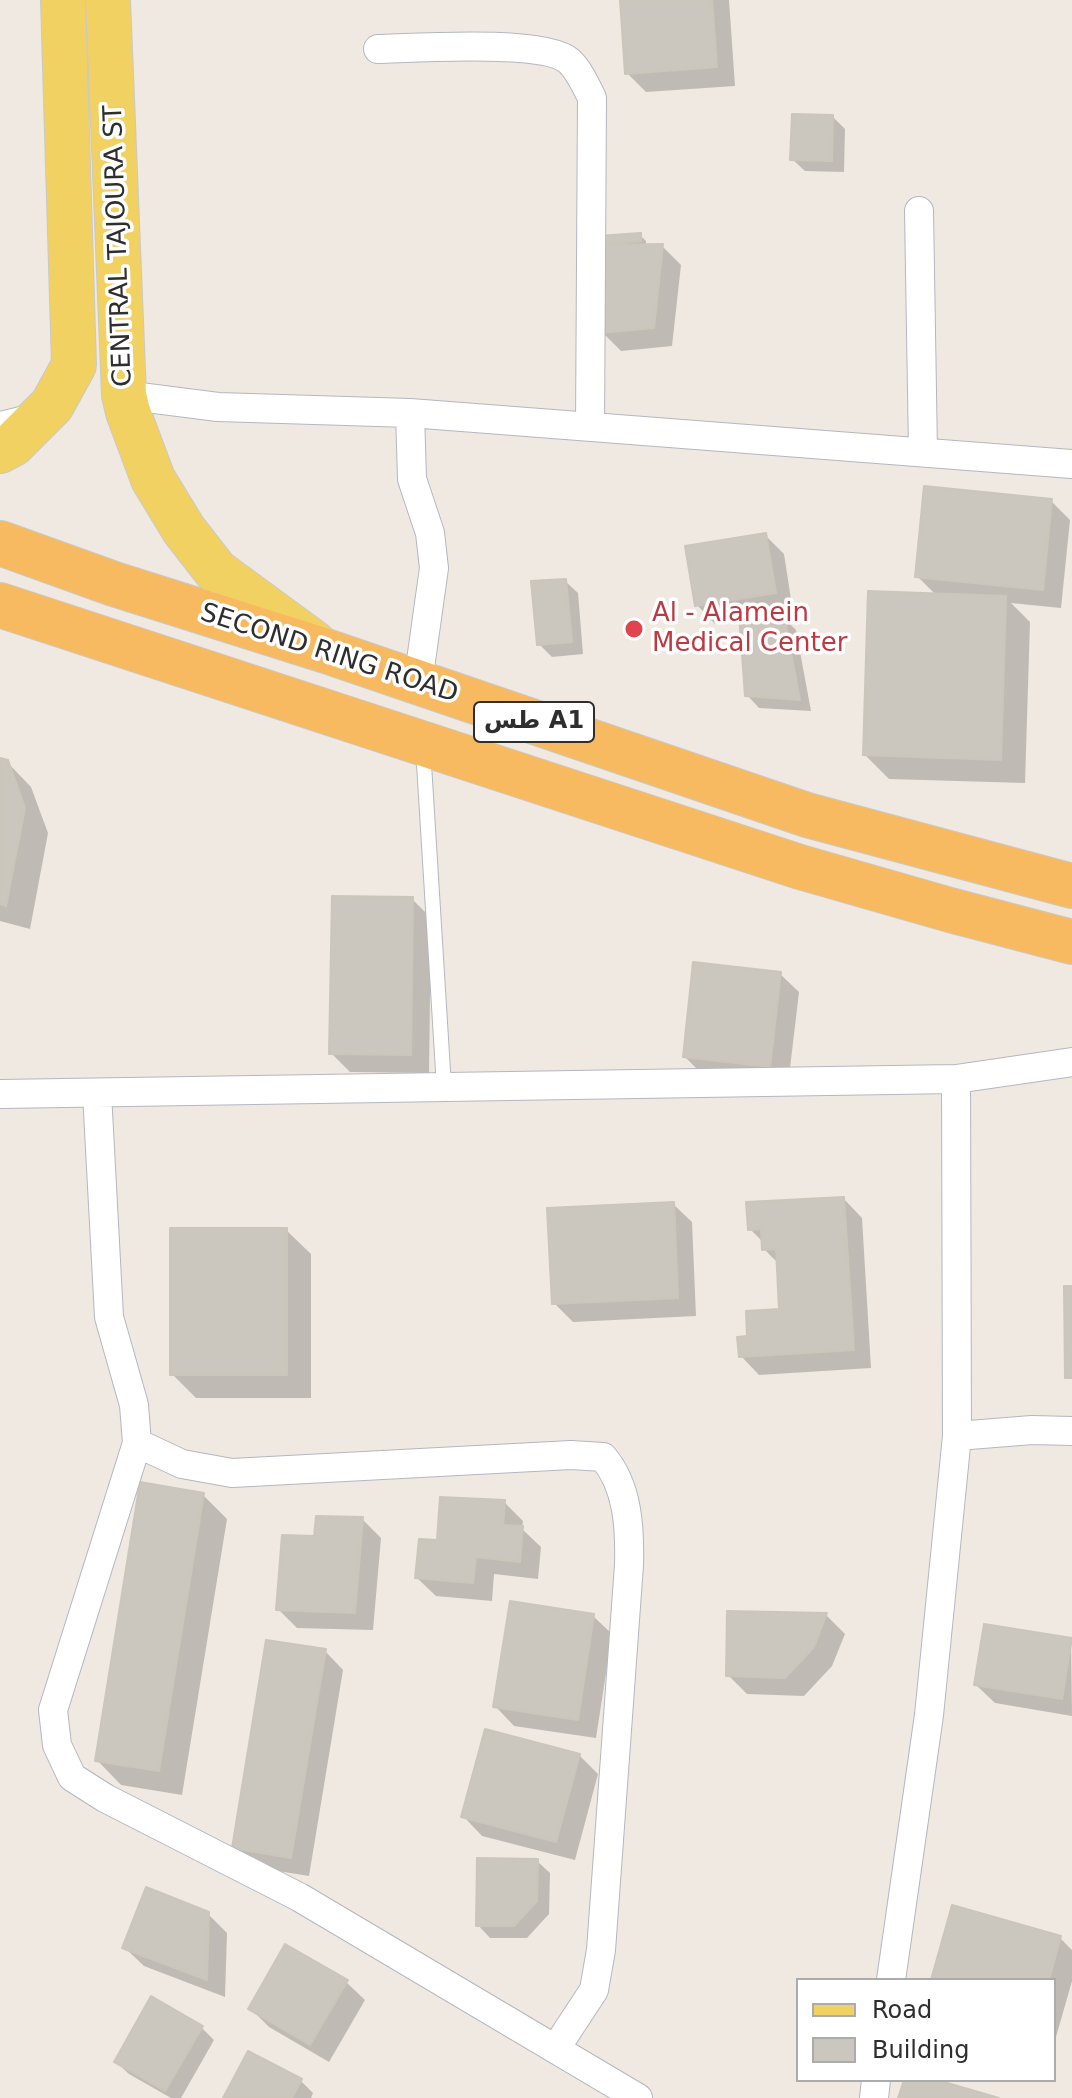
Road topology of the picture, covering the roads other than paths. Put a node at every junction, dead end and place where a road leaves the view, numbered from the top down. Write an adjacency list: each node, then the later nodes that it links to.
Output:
1 (63, 0): 6 (main road, CENTRAL TAJOURA ST)
2 (108, 0): 5 (main road, CENTRAL TAJOURA ST)
3 (378, 49): 9 (street)
4 (919, 211): 11 (street)
5 (124, 395): 7 (street); 15 (main road, CENTRAL TAJOURA ST)
6 (52, 405): 8 (lane); 10 (main road, CENTRAL TAJOURA ST)
7 (410, 413): 9 (street); 16 (street)
8 (0, 419)
9 (590, 427): 11 (street)
10 (0, 451)
11 (923, 452): 12 (street)
12 (1072, 464)
13 (0, 543): 15 (highway, SECOND RING ROAD / طس A1)
14 (0, 605): 17 (highway, طس A1)
15 (326, 651): 16 (highway, SECOND RING ROAD / طس A1)
16 (418, 682): 18 (highway, SECOND RING ROAD / طس A1)
17 (423, 744): 19 (highway, طس A1); 22 (lane)
18 (1072, 886)
19 (1072, 942)
20 (1072, 1062): 21 (street)
21 (956, 1079): 22 (street); 26 (street)
22 (444, 1087): 23 (street)
23 (97, 1093): 24 (street); 27 (street)
24 (0, 1094)
25 (1072, 1431): 26 (street)
26 (957, 1436): 28 (street)
27 (137, 1443): 29 (street); 29 (street)
28 (891, 1978)
29 (556, 2048): 30 (street)
30 (638, 2098)

